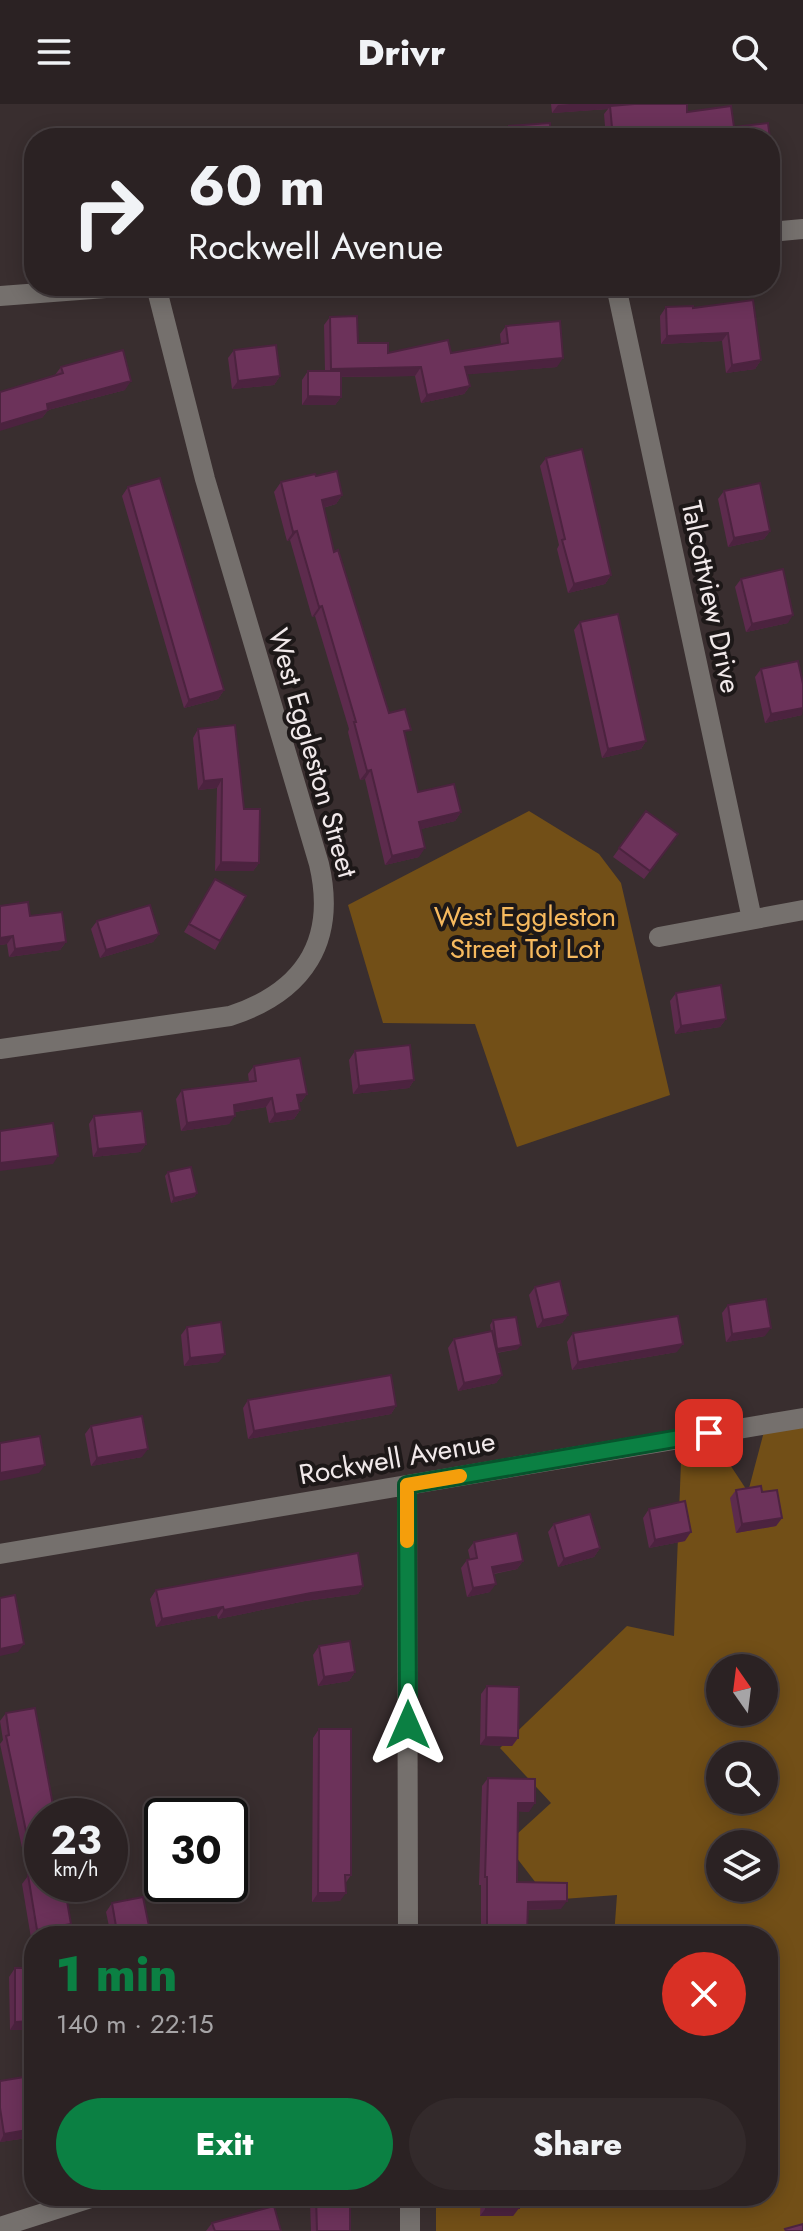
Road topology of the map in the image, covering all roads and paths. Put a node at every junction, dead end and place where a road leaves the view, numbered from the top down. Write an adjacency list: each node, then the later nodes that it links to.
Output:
1 (803, 229): 2 (street)
2 (780, 231)
3 (24, 294): 4 (street)
4 (0, 296)
5 (159, 296): 10 (street, West Eggleston Street)
6 (618, 296): 8 (street, Talcottview Drive)
7 (803, 910): 8 (street)
8 (752, 919): 9 (street)
9 (659, 937)
10 (0, 1049)
11 (803, 1418): 12 (street, Rockwell Avenue)
12 (407, 1485): 13 (street, Rockwell Avenue); 14 (street)
13 (0, 1554)
14 (408, 1926)
15 (66, 2206): 17 (street)
16 (410, 2206): 18 (street)
17 (0, 2227)
18 (410, 2231)

